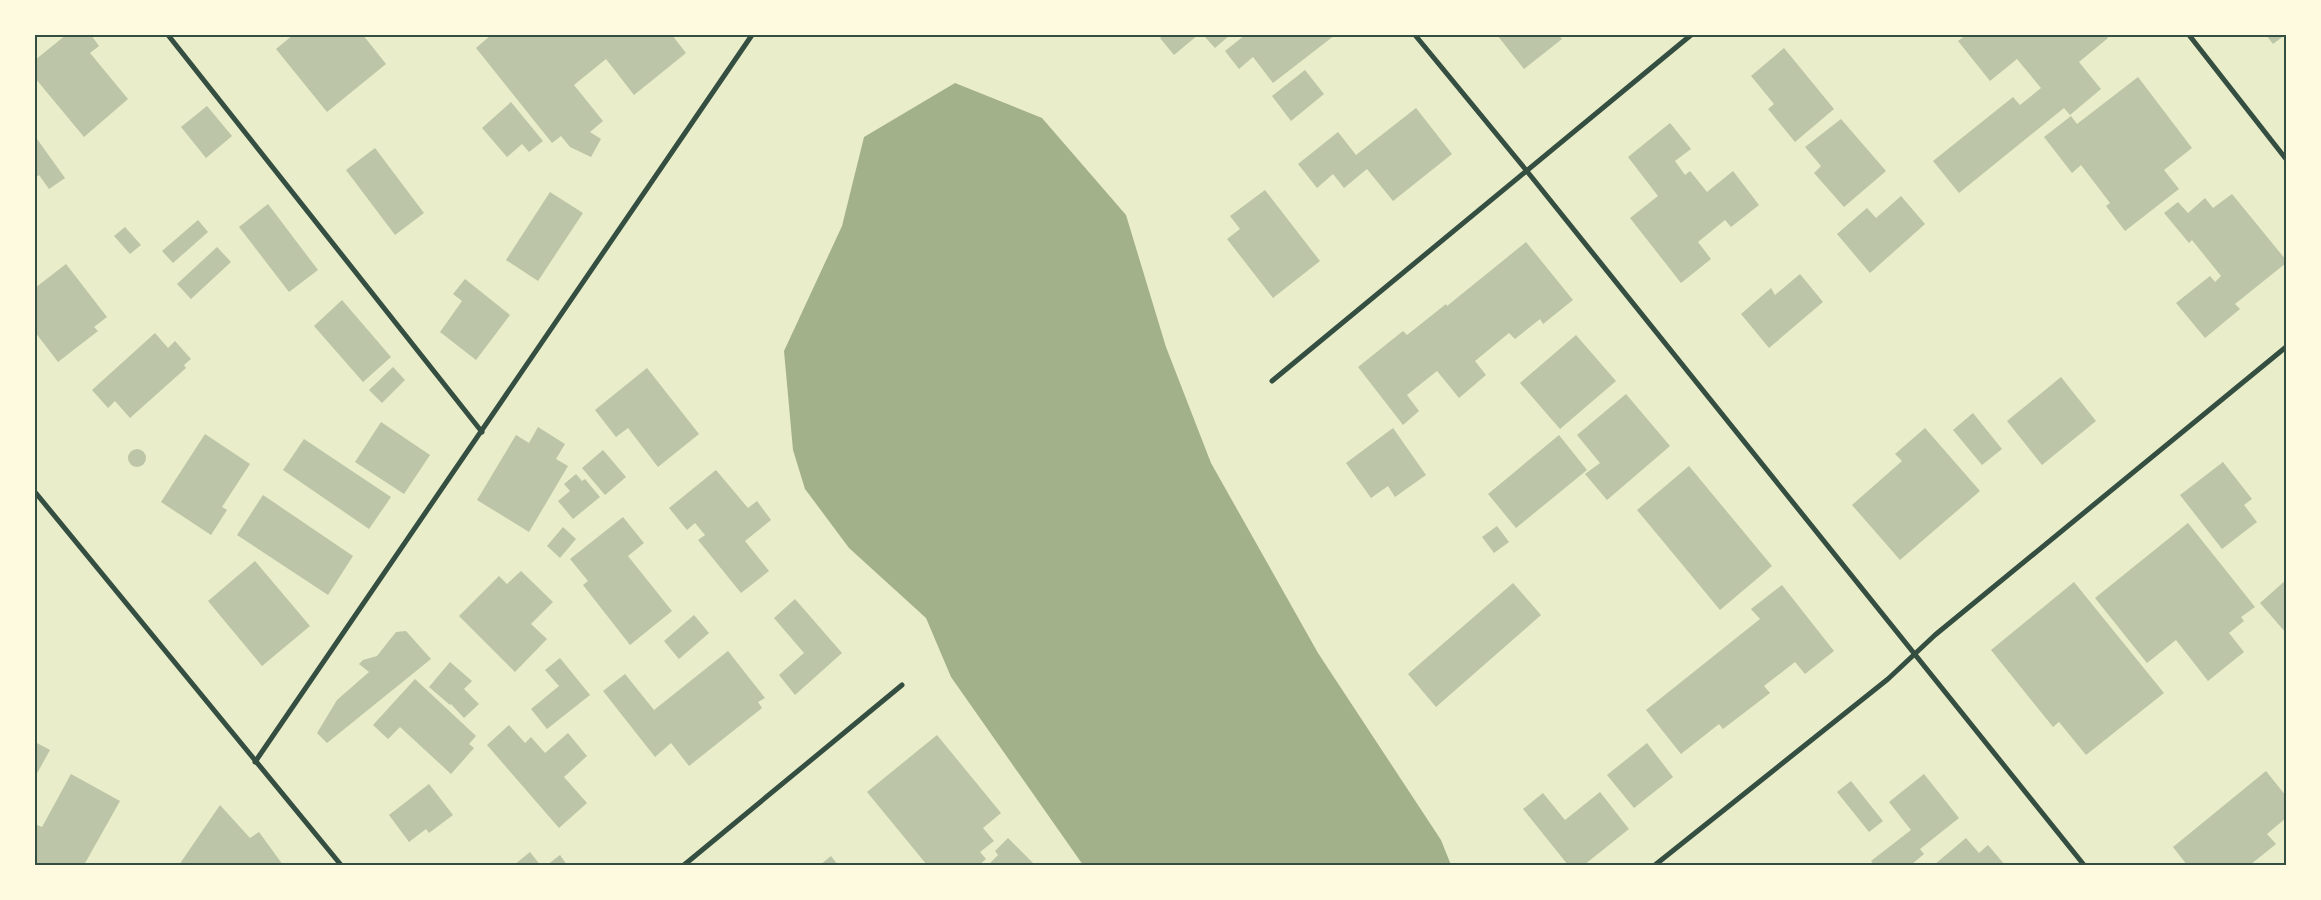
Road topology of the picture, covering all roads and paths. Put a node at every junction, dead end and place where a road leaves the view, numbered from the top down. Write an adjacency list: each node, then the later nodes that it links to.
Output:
1 (168, 35): 10 (street)
2 (751, 35): 10 (street)
3 (1415, 35): 7 (street)
4 (1691, 35): 7 (street)
5 (2189, 35): 6 (street)
6 (2286, 159)
7 (1526, 170): 9 (street); 12 (street)
8 (2286, 347): 12 (street)
9 (1272, 381)
10 (482, 432): 14 (street)
11 (35, 492): 14 (street)
12 (1915, 654): 17 (street); 18 (street)
13 (902, 685): 16 (street)
14 (256, 762): 15 (street)
15 (340, 865)
16 (684, 865)
17 (1655, 865)
18 (2084, 865)

